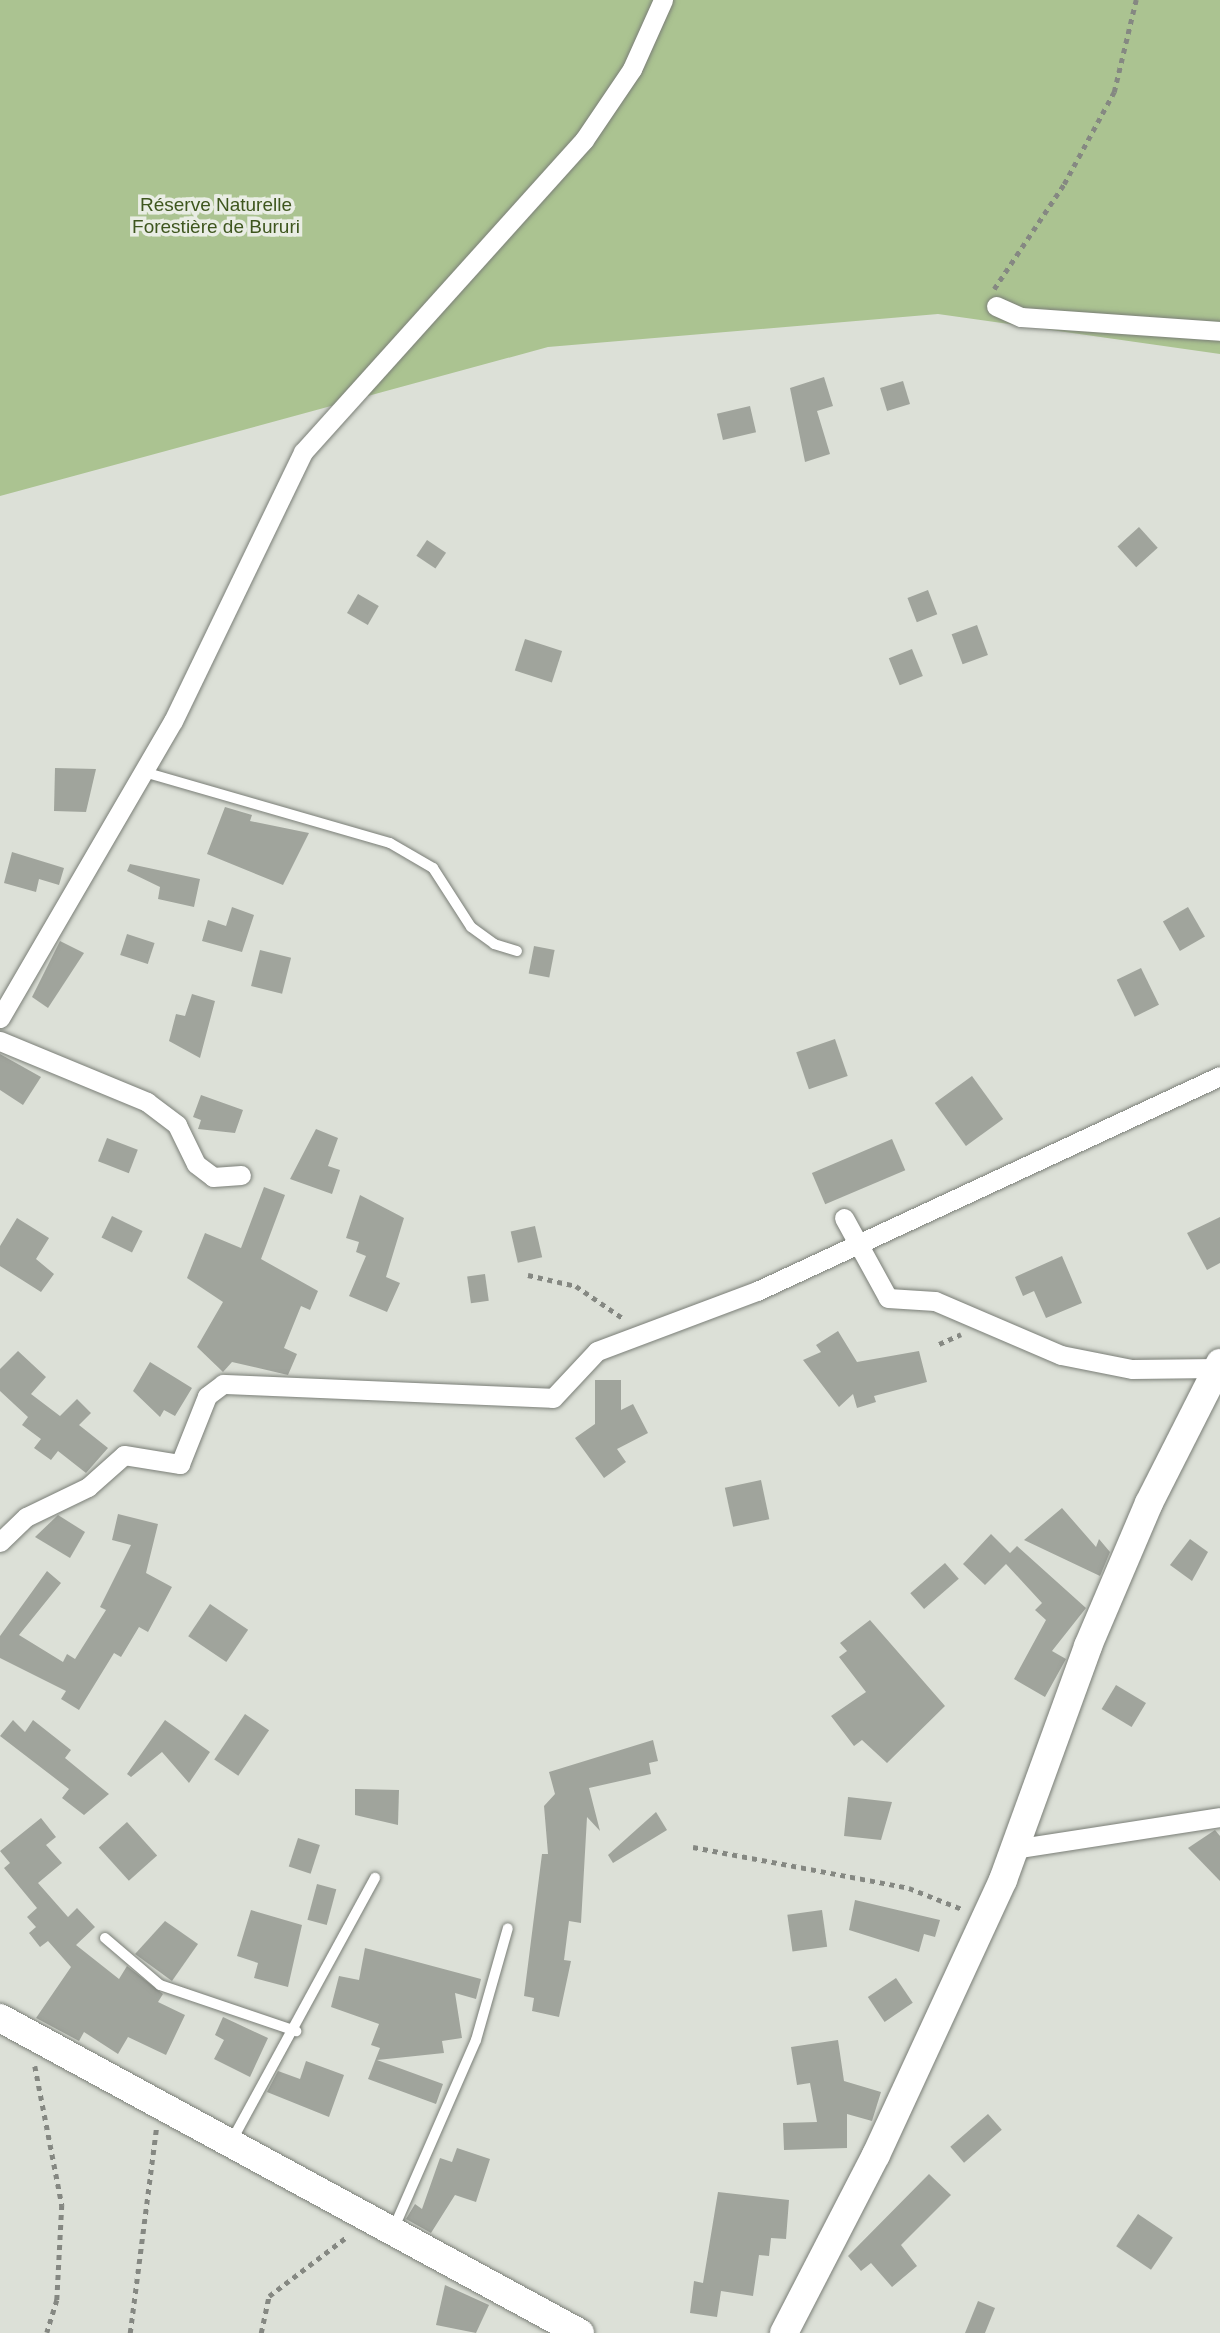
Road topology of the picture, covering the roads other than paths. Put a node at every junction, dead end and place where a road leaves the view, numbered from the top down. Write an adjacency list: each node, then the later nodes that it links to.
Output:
1 (663, 0): 4 (street)
2 (996, 306): 3 (street)
3 (1220, 331)
4 (144, 772): 5 (lane); 6 (street)
5 (517, 951)
6 (0, 1018)
7 (0, 1041): 9 (street)
8 (1220, 1076): 11 (street)
9 (241, 1175)
10 (845, 1218): 11 (street)
11 (859, 1244): 12 (street); 13 (street)
12 (1218, 1365): 15 (street)
13 (0, 1542)
14 (1220, 1817): 15 (street)
15 (1014, 1849): 24 (street)
16 (375, 1878): 20 (lane)
17 (508, 1928): 22 (lane)
18 (105, 1937): 20 (lane)
19 (0, 2018): 21 (street)
20 (296, 2031): 21 (lane)
21 (229, 2146): 22 (street)
22 (381, 2228): 23 (street)
23 (580, 2333)
24 (784, 2333)

